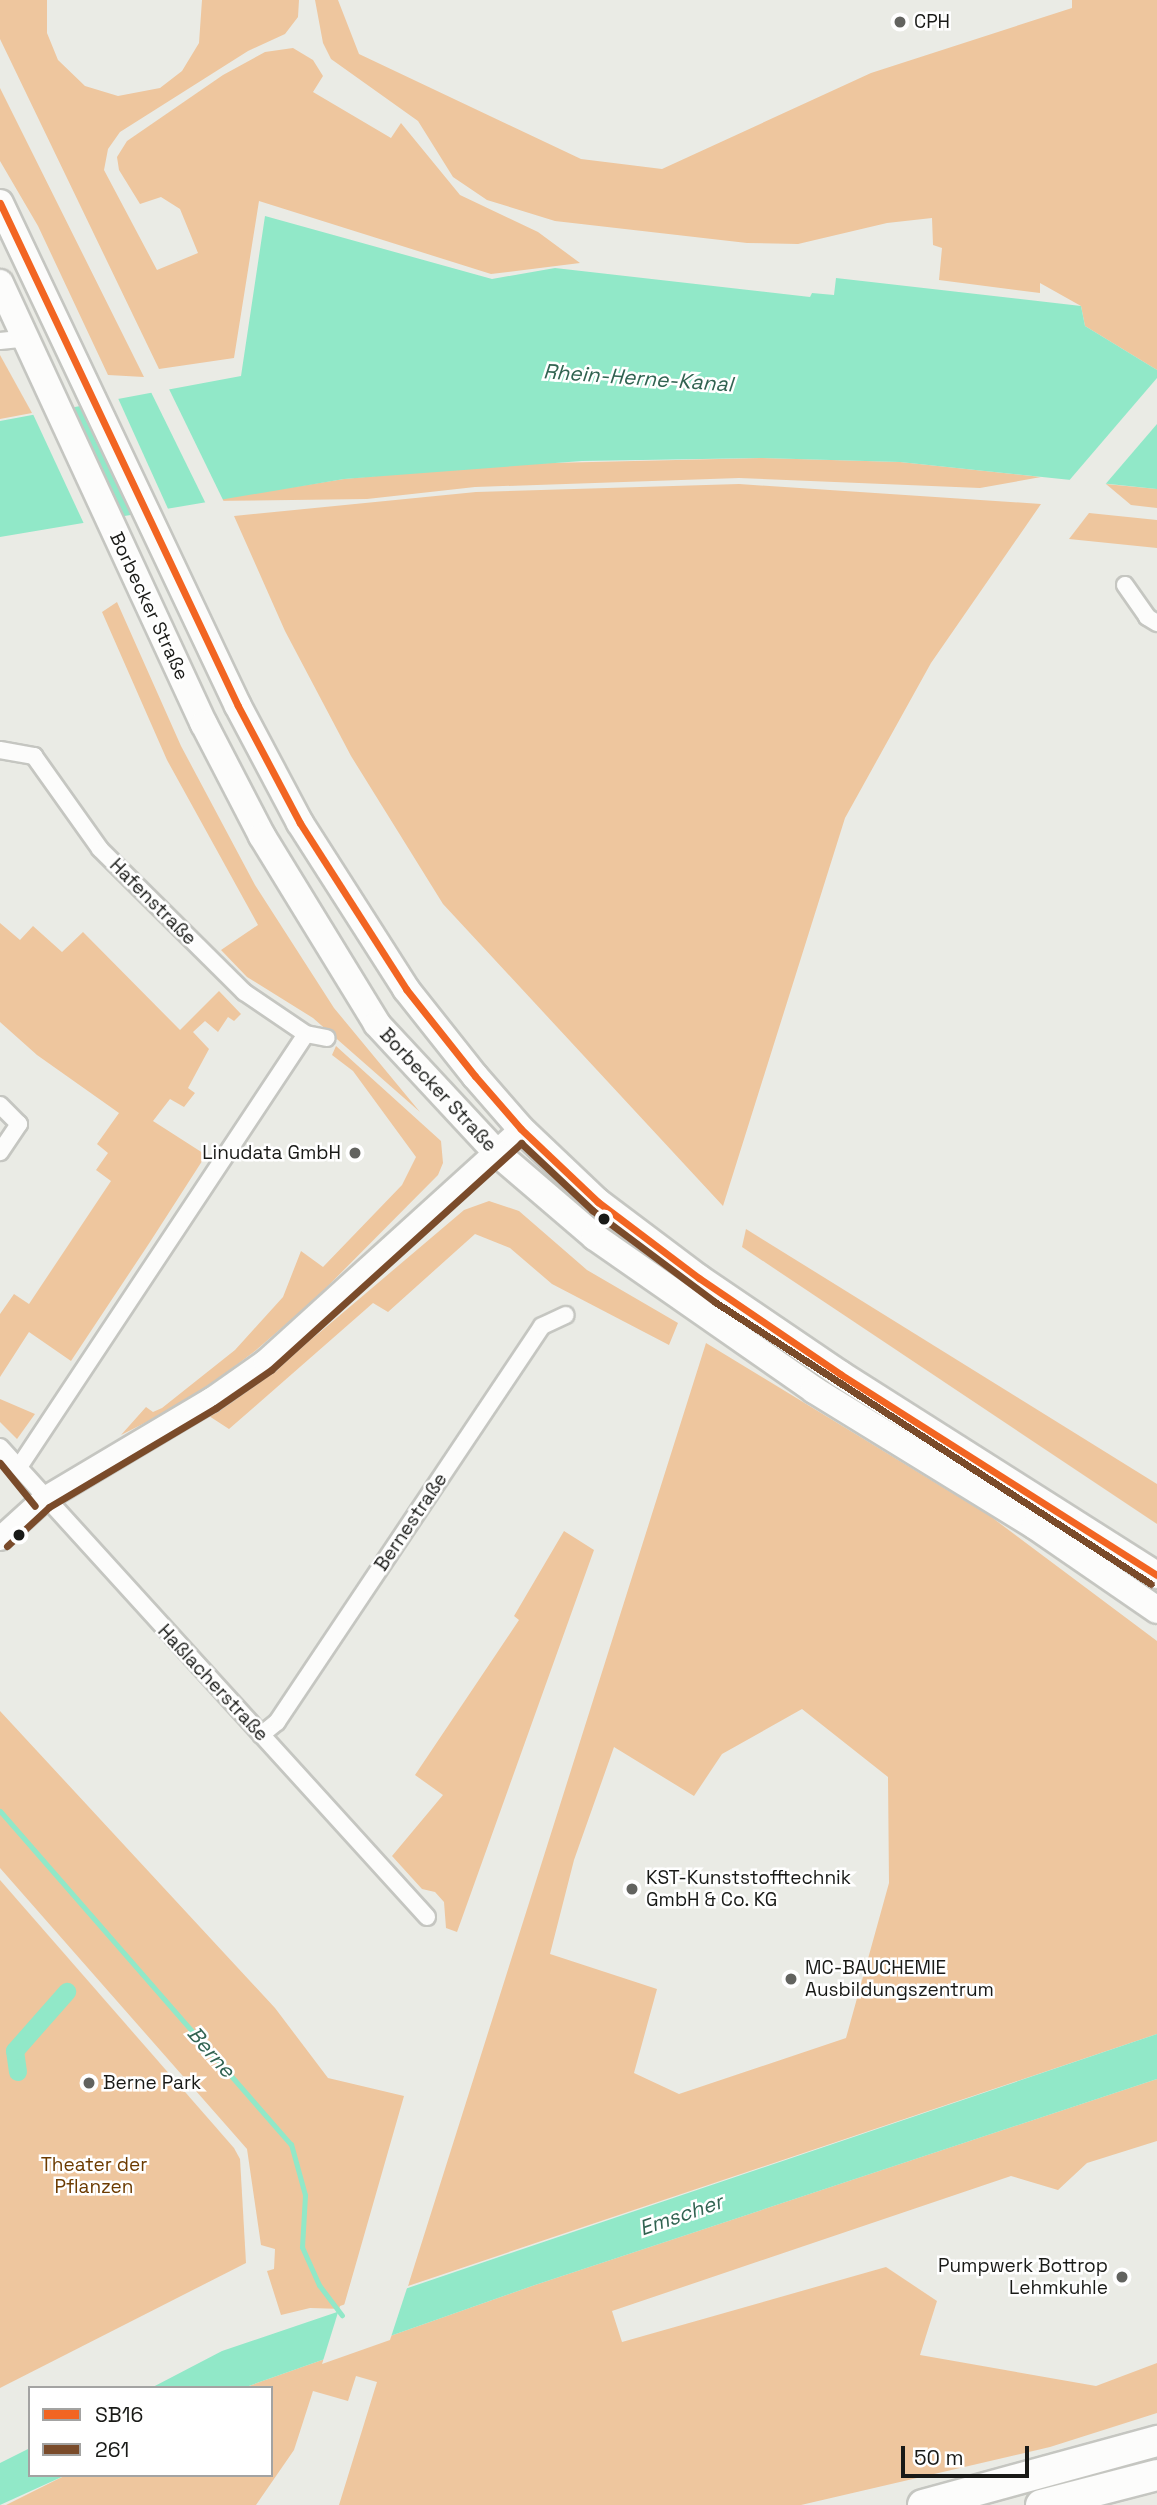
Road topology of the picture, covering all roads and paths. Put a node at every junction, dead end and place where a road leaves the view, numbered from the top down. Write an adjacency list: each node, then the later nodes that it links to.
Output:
1 (0, 203): 11 (main road, Borbecker Straße)
2 (0, 283): 3 (main road, Borbecker Straße)
3 (27, 338): 4 (street); 13 (main road, Borbecker Straße)
4 (0, 341)
5 (1125, 585): 6 (street)
6 (1157, 622)
7 (0, 750): 8 (street, Hafenstraße)
8 (306, 1034): 9 (street, Hafenstraße); 16 (street)
9 (327, 1038)
10 (0, 1105): 12 (street)
11 (521, 1129): 13 (street); 19 (main road, Borbecker Straße)
12 (0, 1152)
13 (497, 1153): 17 (street); 20 (main road, Borbecker Straße)
14 (566, 1315): 21 (street, Bernestraße)
15 (0, 1447): 16 (street, Haßlacherstraße)
16 (19, 1467): 17 (street, Haßlacherstraße)
17 (43, 1499): 18 (street); 21 (street, Haßlacherstraße)
18 (0, 1538)
19 (1157, 1575)
20 (1157, 1610)
21 (261, 1735): 22 (street, Haßlacherstraße)
22 (427, 1917)
23 (1157, 2441): 25 (highway)
24 (1157, 2475): 26 (highway)
25 (923, 2505)
26 (1041, 2505)

